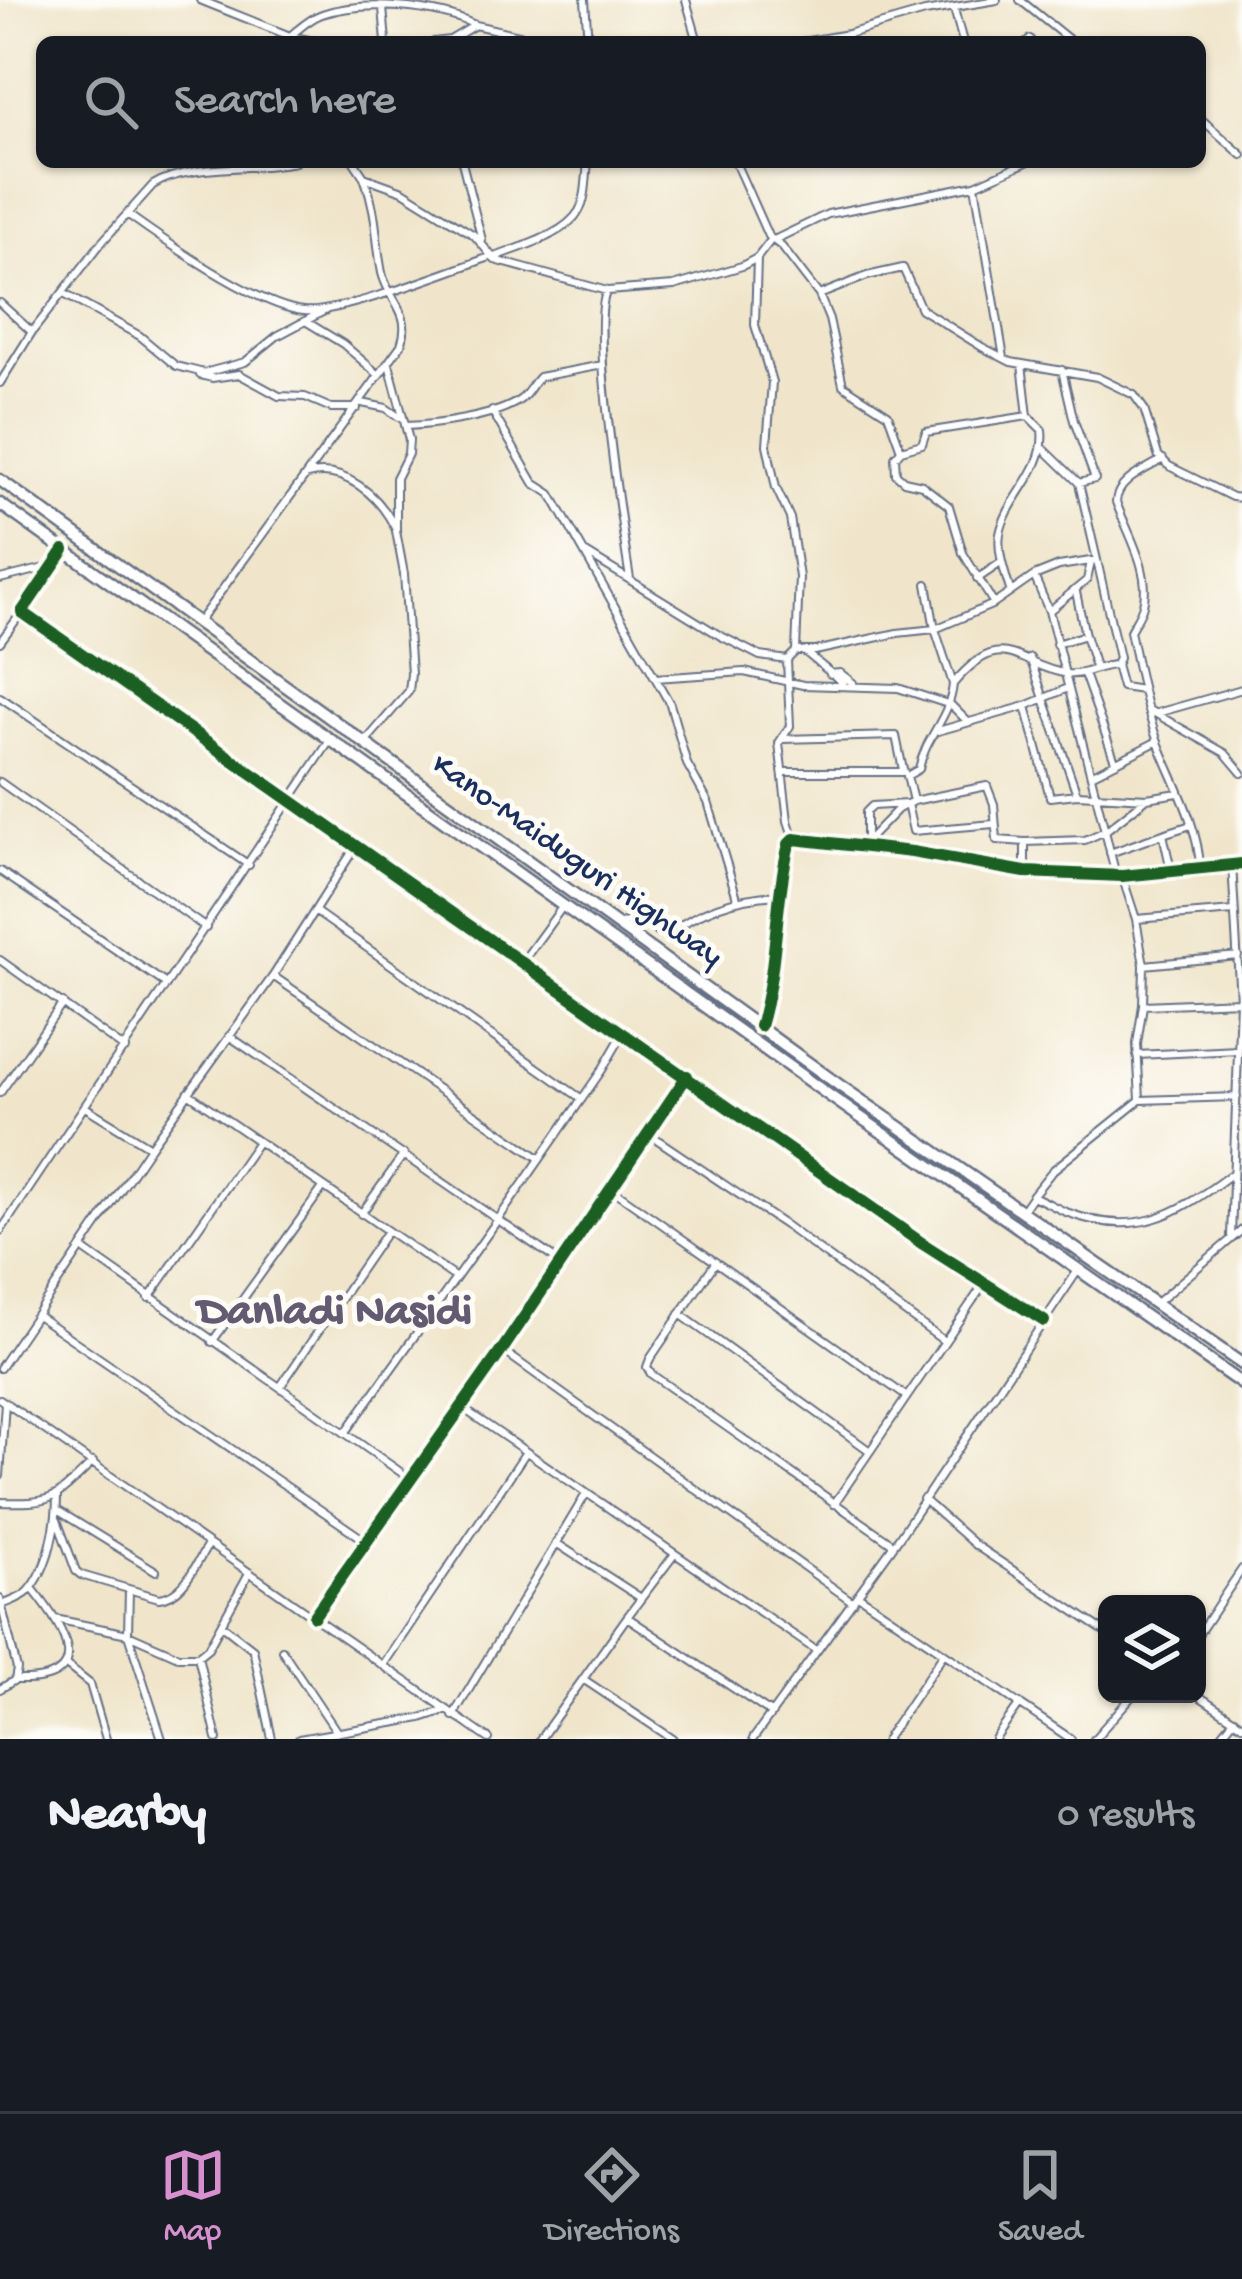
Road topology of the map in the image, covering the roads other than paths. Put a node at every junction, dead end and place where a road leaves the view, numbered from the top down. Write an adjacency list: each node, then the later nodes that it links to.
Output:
1 (200, 0): 7 (street)
2 (585, 0): 16 (street)
3 (686, 0): 17 (street)
4 (946, 0): 10 (street)
5 (997, 0): 10 (street)
6 (1020, 0): 20 (street)
7 (224, 4): 12 (street)
8 (396, 4): 9 (street); 11 (street)
9 (383, 8): 12 (street); 13 (street)
10 (948, 10): 18 (street); 19 (street)
11 (475, 25): 14 (street); 15 (street)
12 (290, 36)
13 (385, 36)
14 (458, 36)
15 (524, 36)
16 (588, 36)
17 (696, 36)
18 (829, 36)
19 (960, 36)
20 (1065, 36)
21 (1206, 123): 22 (street)
22 (1242, 154)
23 (246, 168): 31 (street)
24 (358, 168): 29 (street)
25 (464, 168): 33 (street)
26 (587, 168): 34 (street)
27 (738, 168): 32 (street)
28 (1013, 168): 30 (street)
29 (364, 177): 33 (street); 36 (street)
30 (975, 185): 32 (street); 44 (street)
31 (127, 214): 38 (street); 41 (street)
32 (772, 239): 35 (street); 39 (street)
33 (484, 247): 34 (street)
34 (492, 257): 36 (street); 37 (street)
35 (757, 258): 37 (street); 85 (street)
36 (391, 289): 41 (street); 45 (street)
37 (607, 291): 47 (street)
38 (64, 294): 43 (street); 49 (street)
39 (819, 295): 44 (street); 57 (street)
40 (0, 303): 43 (street)
41 (328, 308): 42 (street)
42 (307, 322): 49 (street); 50 (street)
43 (32, 332): 51 (street)
44 (1004, 358): 46 (street)
45 (388, 360): 50 (street); 55 (street)
46 (1022, 364): 48 (street); 54 (street)
47 (603, 365): 53 (street); 73 (street)
48 (1062, 370): 58 (street); 61 (street)
49 (197, 372): 52 (street)
50 (379, 375): 52 (street)
51 (0, 383)
52 (360, 405): 55 (street); 59 (street)
53 (492, 411): 55 (street); 66 (street)
54 (1028, 416): 56 (street); 57 (street)
55 (405, 423): 64 (street)
56 (1043, 448): 61 (street); 68 (street)
57 (901, 450): 71 (street)
58 (1162, 459): 62 (street); 98 (street)
59 (307, 475): 64 (street); 80 (street)
60 (0, 480): 80 (highway, Kano-Maiduguri Highway)
61 (1079, 483): 67 (street)
62 (1242, 498)
63 (0, 504): 65 (highway, Kano-Maiduguri Highway)
64 (396, 531): 109 (street)
65 (64, 550): 69 (street); 106 (highway, Kano-Maiduguri Highway)
66 (583, 550): 73 (street); 92 (street)
67 (1094, 561): 70 (street); 76 (street); 88 (street)
68 (1002, 562): 71 (street); 75 (street)
69 (53, 566): 72 (street); 79 (street)
70 (1034, 576): 75 (street); 78 (street)
71 (977, 578): 77 (street)
72 (0, 579)
73 (630, 579): 87 (street)
74 (927, 584): 81 (street)
75 (1010, 590): 77 (street)
76 (1076, 591): 78 (street); 82 (street)
77 (994, 604): 81 (street)
78 (1049, 611): 84 (street)
79 (22, 612): 83 (street); 121 (street)
80 (197, 625): 109 (highway, Kano-Maiduguri Highway)
81 (935, 629): 85 (street); 94 (street)
82 (1085, 635): 84 (street); 89 (street)
83 (0, 642)
84 (1056, 644): 90 (street)
85 (800, 652): 87 (street); 95 (street)
86 (1030, 658): 90 (street); 94 (street); 100 (street)
87 (787, 660): 93 (street)
88 (1116, 665): 89 (street); 98 (street)
89 (1095, 668): 91 (street)
90 (1064, 674): 91 (street); 96 (street)
91 (1084, 674): 110 (street)
92 (655, 678): 93 (street); 143 (street)
93 (788, 681): 95 (street); 107 (street)
94 (953, 683): 101 (street)
95 (857, 685): 101 (street)
96 (1068, 688): 100 (street); 113 (street)
97 (1242, 689): 103 (street)
98 (1143, 690): 103 (street)
99 (0, 697): 136 (street)
100 (1043, 700): 102 (street); 111 (street)
101 (951, 705): 104 (street); 105 (street)
102 (1026, 706): 104 (street); 119 (street)
103 (1154, 711): 108 (street); 115 (street)
104 (968, 722): 105 (street)
105 (938, 731): 114 (street)
106 (332, 738): 121 (street); 144 (highway, Kano-Maiduguri Highway)
107 (780, 740): 112 (street); 114 (street)
108 (1158, 741): 110 (street); 118 (street)
109 (364, 744): 148 (highway, Kano-Maiduguri Highway)
110 (1115, 761): 113 (street)
111 (1070, 771): 113 (street); 119 (street)
112 (783, 772): 114 (street); 128 (street)
113 (1090, 772): 117 (street)
114 (905, 773): 122 (street)
115 (1242, 773)
116 (0, 782): 149 (street)
117 (1097, 793): 119 (street); 120 (street); 126 (street)
118 (1178, 793): 120 (street); 124 (street)
119 (1077, 794)
120 (1147, 798): 126 (street)
121 (290, 802): 131 (street); 136 (street)
122 (910, 803): 123 (street); 125 (street); 130 (street); 130 (street)
123 (994, 824): 125 (street); 129 (street)
124 (1190, 825): 127 (street); 137 (street)
125 (913, 831): 132 (street)
126 (1105, 831): 129 (street); 133 (street)
127 (1163, 834): 133 (street); 139 (street)
128 (794, 839): 130 (street); 142 (street)
129 (1025, 842): 140 (street)
130 (866, 845): 132 (street)
131 (356, 846): 146 (street); 152 (street)
132 (912, 852): 140 (street)
133 (1110, 853): 141 (street)
134 (1232, 864): 135 (street); 137 (street); 145 (street)
135 (1242, 864)
136 (249, 865): 149 (street)
137 (1200, 867): 139 (street)
138 (0, 871): 155 (street)
139 (1171, 871): 141 (street)
140 (1025, 872): 141 (street)
141 (1119, 876): 147 (street)
142 (779, 895): 143 (street); 159 (street)
143 (737, 898): 148 (street)
144 (564, 905): 152 (street); 193 (highway, Kano-Maiduguri Highway)
145 (1234, 911): 147 (street); 150 (street)
146 (316, 913): 154 (street); 169 (street)
147 (1136, 919): 153 (street)
148 (620, 925): 159 (highway, Kano-Maiduguri Highway)
149 (206, 928): 155 (street)
150 (1238, 956): 153 (street); 156 (street)
151 (0, 960): 157 (street)
152 (523, 961): 160 (street)
153 (1144, 965): 158 (street)
154 (273, 976): 161 (street); 177 (street)
155 (167, 985): 162 (street)
156 (1240, 1001): 158 (street); 163 (street)
157 (63, 1003): 162 (street); 166 (street)
158 (1144, 1005): 164 (street)
159 (760, 1026): 182 (highway, Kano-Maiduguri Highway)
160 (624, 1032): 165 (street); 169 (street)
161 (229, 1036): 167 (street); 176 (street)
162 (125, 1048): 171 (street)
163 (1238, 1050): 164 (street); 168 (street)
164 (1137, 1055): 170 (street)
165 (687, 1076): 173 (street); 195 (street)
166 (0, 1093)
167 (188, 1093): 174 (street); 175 (street)
168 (1237, 1096): 170 (street); 172 (street)
169 (582, 1099): 177 (street)
170 (1140, 1100): 181 (street)
171 (85, 1107): 175 (street); 187 (street)
172 (1240, 1118): 178 (street)
173 (649, 1134): 180 (street); 201 (street)
174 (258, 1142): 179 (street); 196 (street)
175 (150, 1148): 189 (street)
176 (404, 1154): 183 (street); 184 (street)
177 (539, 1158): 184 (street)
178 (1231, 1174): 181 (street); 188 (street)
179 (323, 1187): 183 (street); 202 (street)
180 (612, 1190): 191 (street); 192 (street)
181 (1032, 1196): 182 (street)
182 (1021, 1212): 190 (highway, Kano-Maiduguri Highway)
183 (361, 1214): 186 (street)
184 (499, 1218): 191 (street); 194 (street)
185 (1242, 1230): 188 (street)
186 (387, 1231): 194 (street); 207 (street)
187 (0, 1232)
188 (1231, 1236): 197 (street)
189 (83, 1249): 196 (street); 199 (street)
190 (1088, 1257): 193 (street); 197 (highway, Kano-Maiduguri Highway)
191 (561, 1263): 203 (street)
192 (715, 1263): 198 (street); 208 (street)
193 (1078, 1270): 200 (street); 206 (highway, Kano-Maiduguri Highway)
194 (456, 1278): 211 (street)
195 (984, 1284): 200 (street); 201 (street)
196 (149, 1298): 202 (street)
197 (1155, 1304): 204 (highway, Kano-Maiduguri Highway)
198 (680, 1314): 212 (street); 221 (street)
199 (38, 1316): 205 (street); 224 (street)
200 (1044, 1321): 219 (street)
201 (944, 1341): 208 (street)
202 (212, 1342): 207 (street)
203 (502, 1350): 210 (street); 235 (street)
204 (1242, 1364)
205 (0, 1368)
206 (1242, 1384)
207 (280, 1387): 211 (street)
208 (907, 1397): 212 (street)
209 (2, 1401): 214 (street); 215 (street)
210 (461, 1407): 213 (street); 216 (street)
211 (346, 1432): 216 (street)
212 (870, 1450): 221 (street)
213 (526, 1452): 217 (street); 248 (street)
214 (93, 1462): 218 (street); 226 (street)
215 (0, 1477)
216 (409, 1478): 224 (street)
217 (586, 1494): 225 (street); 228 (street)
218 (57, 1496): 220 (street); 222 (street)
219 (923, 1499): 227 (street); 242 (street)
220 (0, 1502)
221 (834, 1504): 227 (street)
222 (57, 1510): 223 (street); 230 (street)
223 (57, 1520): 232 (street); 233 (street)
224 (366, 1541): 237 (street)
225 (556, 1544): 234 (street); 258 (street)
226 (208, 1545): 231 (street); 233 (street)
227 (894, 1545): 235 (street)
228 (674, 1555): 234 (street); 245 (street)
229 (1242, 1568): 240 (street)
230 (156, 1570)
231 (249, 1573): 237 (street); 241 (street)
232 (32, 1588): 236 (street); 239 (street)
233 (129, 1589): 243 (street)
234 (641, 1598): 238 (street)
235 (855, 1598): 245 (street); 246 (street)
236 (1, 1602): 251 (street)
237 (314, 1616): 248 (street)
238 (627, 1617): 250 (street); 257 (street)
239 (55, 1619): 243 (street); 249 (street)
240 (1206, 1622)
241 (221, 1624): 247 (street); 265 (street)
242 (1098, 1627)
243 (128, 1634): 247 (street); 263 (street)
244 (282, 1650): 261 (street)
245 (817, 1652): 257 (street)
246 (944, 1653): 255 (street); 271 (street)
247 (198, 1656): 264 (street)
248 (382, 1665): 256 (street)
249 (66, 1666): 251 (street); 262 (street)
250 (583, 1679): 268 (street); 269 (street)
251 (15, 1680): 252 (street)
252 (0, 1689)
253 (1206, 1701): 259 (street)
254 (1126, 1703): 274 (street)
255 (1020, 1704): 272 (street); 273 (street)
256 (446, 1710): 258 (street); 261 (street)
257 (772, 1714): 270 (street)
258 (454, 1716): 267 (street)
259 (1234, 1719): 260 (street); 275 (street)
260 (1242, 1725)
261 (333, 1735): 266 (street)
262 (106, 1739)
263 (162, 1739)
264 (217, 1739)
265 (272, 1739)
266 (299, 1739)
267 (489, 1739)
268 (540, 1739)
269 (673, 1739)
270 (753, 1739)
271 (886, 1739)
272 (995, 1739)
273 (1071, 1739)
274 (1094, 1739)
275 (1218, 1739)

